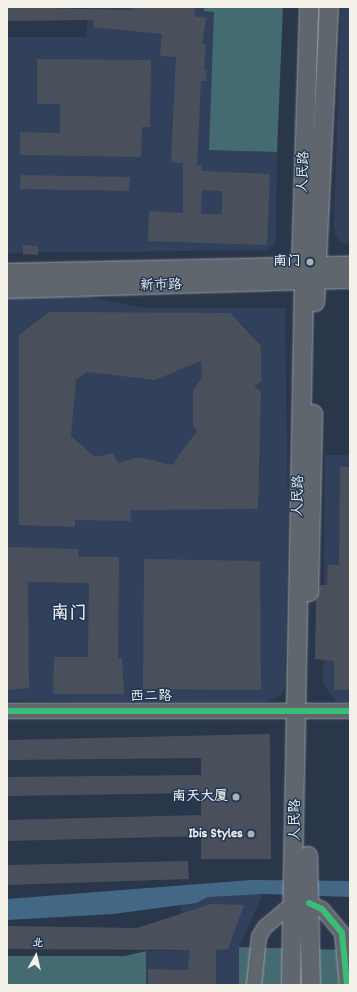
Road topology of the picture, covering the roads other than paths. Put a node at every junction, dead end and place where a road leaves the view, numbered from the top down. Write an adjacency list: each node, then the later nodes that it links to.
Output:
1 (309, 7): 5 (main road, 人民路)
2 (328, 7): 5 (main road, 人民路)
3 (350, 266): 5 (main road)
4 (7, 273): 5 (main road, 新市路)
5 (310, 274): 6 (main road); 7 (main road, 新市路); 10 (main road, 人民路)
6 (350, 279)
7 (7, 289)
8 (350, 710): 10 (street, 西二路)
9 (7, 711): 10 (street, 西二路)
10 (301, 711): 11 (main road, 人民路)
11 (302, 903): 12 (street); 13 (street); 14 (main road, 人民路); 15 (main road, 人民路)
12 (348, 979)
13 (254, 985)
14 (291, 985)
15 (311, 985)

